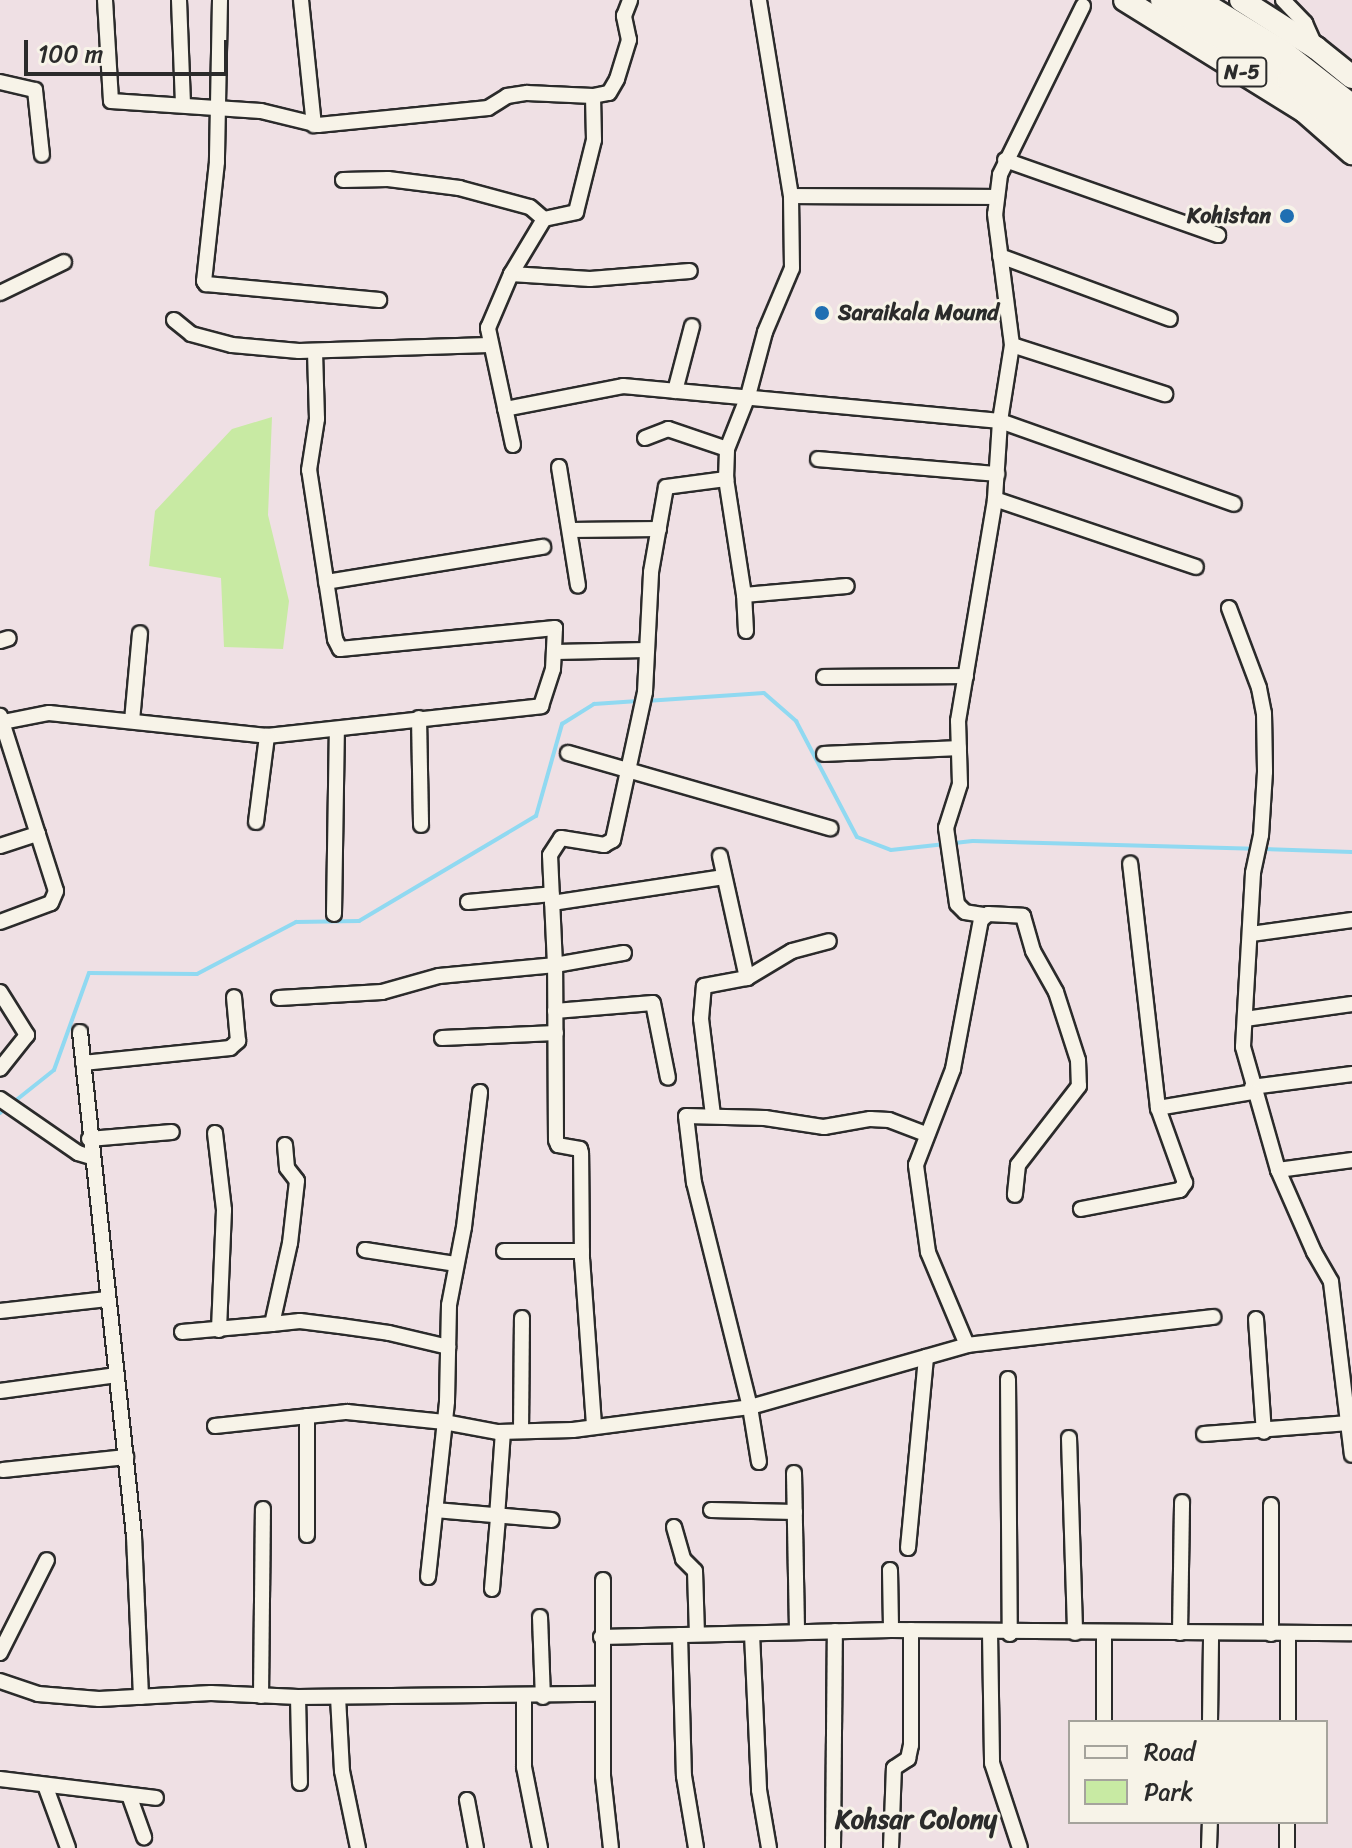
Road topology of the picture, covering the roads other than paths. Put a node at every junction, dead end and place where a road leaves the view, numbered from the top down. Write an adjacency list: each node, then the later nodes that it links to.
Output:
1 (105, 0): 17 (street)
2 (179, 0): 17 (street)
3 (220, 0): 19 (street)
4 (301, 0): 20 (street)
5 (630, 0): 16 (street)
6 (759, 0): 26 (street)
7 (1125, 0): 22 (main road, N-5)
8 (1163, 0): 21 (highway)
9 (1196, 0): 18 (highway)
10 (1241, 0): 13 (main road, N-5)
11 (1283, 0): 13 (street)
12 (1083, 6): 24 (street)
13 (1316, 48): 14 (main road, N-5)
14 (1352, 77)
15 (0, 82): 23 (street)
16 (593, 96): 20 (street); 28 (street)
17 (183, 103): 19 (street)
18 (1352, 107)
19 (220, 109): 20 (street); 35 (street)
20 (314, 125)
21 (1352, 134)
22 (1352, 153)
23 (42, 155)
24 (1005, 160): 27 (street); 29 (street)
25 (343, 180): 28 (street)
26 (791, 196): 27 (street); 44 (street)
27 (997, 197): 30 (street)
28 (544, 219): 33 (street)
29 (1218, 235)
30 (1000, 256): 36 (street); 40 (street)
31 (64, 262): 34 (street)
32 (690, 271): 33 (street)
33 (511, 274): 39 (street)
34 (0, 293)
35 (379, 300)
36 (1170, 319)
37 (174, 320): 41 (street)
38 (692, 326): 42 (street)
39 (489, 345): 41 (street); 45 (street)
40 (1012, 345): 43 (street); 46 (street)
41 (315, 351): 60 (street)
42 (675, 391): 44 (street); 45 (street)
43 (1165, 394)
44 (748, 396): 46 (street); 49 (street)
45 (505, 409): 48 (street)
46 (1000, 421): 52 (street); 55 (street)
47 (645, 438): 49 (street)
48 (513, 445)
49 (727, 449): 53 (street)
50 (818, 459): 52 (street)
51 (559, 467): 57 (street)
52 (997, 474): 54 (street)
53 (726, 479): 56 (street); 63 (street)
54 (995, 499): 59 (street); 69 (street)
55 (1234, 504)
56 (659, 529): 57 (street); 67 (street)
57 (570, 530): 61 (street)
58 (543, 547): 60 (street)
59 (1196, 567)
60 (326, 582): 68 (street)
61 (578, 585)
62 (847, 586): 63 (street)
63 (744, 595): 65 (street)
64 (1229, 608): 95 (street)
65 (746, 631)
66 (140, 633): 73 (street)
67 (646, 650): 68 (street); 80 (street)
68 (555, 652): 71 (street)
69 (966, 676): 70 (street); 76 (street)
70 (824, 677)
71 (419, 718): 74 (street); 82 (street)
72 (2, 719): 73 (street); 79 (street)
73 (132, 721): 75 (street)
74 (337, 731): 75 (street); 91 (street)
75 (267, 736): 81 (street)
76 (959, 748): 78 (street); 92 (street)
77 (568, 753): 80 (street)
78 (824, 754)
79 (7, 766): 84 (street)
80 (629, 768): 83 (street); 89 (street)
81 (256, 822)
82 (421, 825)
83 (830, 828)
84 (38, 834): 85 (street); 94 (street)
85 (0, 846)
86 (720, 856): 88 (street)
87 (1130, 864): 116 (street)
88 (724, 877): 89 (street); 99 (street)
89 (552, 899): 90 (street); 98 (street)
90 (468, 902)
91 (334, 914)
92 (983, 915): 120 (street); 126 (street)
93 (1352, 920): 95 (street)
94 (0, 922)
95 (1251, 934): 105 (street)
96 (829, 941): 99 (street)
97 (624, 953): 98 (street)
98 (555, 965): 102 (street); 104 (street)
99 (747, 978): 117 (street)
100 (0, 992): 110 (street)
101 (234, 997): 109 (street)
102 (279, 998)
103 (1352, 1004): 105 (street)
104 (555, 1011): 107 (street); 112 (street)
105 (1245, 1019): 113 (street)
106 (80, 1032): 109 (street)
107 (556, 1033): 108 (street); 130 (street)
108 (442, 1038)
109 (83, 1063): 121 (street)
110 (0, 1069)
111 (1352, 1074): 113 (street)
112 (668, 1078)
113 (1253, 1090): 116 (street); 125 (street)
114 (480, 1092): 131 (street)
115 (0, 1099): 123 (street)
116 (1158, 1108): 127 (street)
117 (713, 1115): 120 (street); 146 (street)
118 (172, 1132): 121 (street)
119 (215, 1133): 138 (street)
120 (926, 1134): 140 (street)
121 (89, 1139): 123 (street)
122 (285, 1145): 137 (street)
123 (91, 1157): 132 (street)
124 (1352, 1160): 125 (street)
125 (1278, 1170): 149 (street)
126 (1015, 1195)
127 (1081, 1209)
128 (365, 1250): 131 (street)
129 (504, 1251): 130 (street)
130 (582, 1251): 150 (street)
131 (455, 1264): 141 (street)
132 (107, 1299): 133 (street); 143 (street)
133 (0, 1311)
134 (1213, 1317): 140 (street)
135 (522, 1318): 152 (street)
136 (1256, 1319): 154 (street)
137 (272, 1324): 138 (street); 141 (street)
138 (219, 1330): 139 (street)
139 (182, 1332)
140 (967, 1345): 142 (street)
141 (448, 1347): 148 (street)
142 (926, 1357): 146 (street); 172 (street)
143 (117, 1375): 145 (street); 158 (street)
144 (1008, 1379): 190 (street)
145 (0, 1391)
146 (750, 1407): 150 (street); 159 (street)
147 (307, 1416): 148 (street); 151 (street); 171 (street)
148 (444, 1422): 153 (street); 165 (street)
149 (1349, 1423): 154 (street); 157 (street)
150 (594, 1425): 152 (street)
151 (215, 1426)
152 (521, 1431): 153 (street)
153 (503, 1432): 168 (street)
154 (1264, 1432): 155 (street)
155 (1204, 1434)
156 (1069, 1438): 184 (street)
157 (1352, 1455)
158 (126, 1457): 160 (street); 200 (street)
159 (759, 1462)
160 (3, 1470)
161 (794, 1473): 167 (street)
162 (1182, 1502): 185 (street)
163 (1271, 1505): 193 (street)
164 (263, 1509): 199 (street)
165 (435, 1510): 168 (street); 175 (street)
166 (711, 1510): 167 (street)
167 (795, 1512): 182 (street)
168 (498, 1518): 169 (street); 177 (street)
169 (552, 1520)
170 (674, 1527): 188 (street)
171 (307, 1535)
172 (908, 1548)
173 (47, 1560): 196 (street)
174 (890, 1570): 179 (street)
175 (428, 1577)
176 (603, 1580): 195 (street)
177 (492, 1589)
178 (540, 1617): 204 (street)
179 (891, 1630): 180 (street); 181 (street)
180 (911, 1630): 183 (street); 225 (street)
181 (835, 1631): 182 (street); 224 (street)
182 (797, 1632): 189 (street)
183 (990, 1632): 190 (street); 226 (street)
184 (1075, 1633): 190 (street); 191 (street)
185 (1180, 1633): 191 (street); 192 (street)
186 (1288, 1633): 187 (street); 193 (street); 207 (street)
187 (1352, 1633)
188 (697, 1634): 189 (street); 194 (street)
189 (752, 1634): 223 (street)
190 (1010, 1634)
191 (1104, 1634): 205 (street)
192 (1211, 1634): 193 (street); 206 (street)
193 (1271, 1634)
194 (680, 1635): 195 (street); 222 (street)
195 (601, 1637): 198 (street)
196 (0, 1653)
197 (0, 1681): 200 (street)
198 (601, 1694): 204 (street); 221 (street)
199 (261, 1696): 200 (street); 201 (street)
200 (141, 1697)
201 (298, 1697): 202 (street); 209 (street)
202 (338, 1697): 203 (street); 218 (street)
203 (524, 1697): 204 (street); 220 (street)
204 (543, 1697)
205 (1104, 1720)
206 (1210, 1720)
207 (1288, 1720)
208 (0, 1779): 210 (street)
209 (300, 1783)
210 (45, 1785): 211 (street); 217 (street)
211 (129, 1795): 212 (street); 216 (street)
212 (156, 1798)
213 (467, 1800): 219 (street)
214 (1210, 1824): 227 (street)
215 (1287, 1824): 228 (street)
216 (144, 1837)
217 (68, 1848)
218 (358, 1848)
219 (476, 1848)
220 (540, 1848)
221 (611, 1848)
222 (696, 1848)
223 (769, 1848)
224 (833, 1848)
225 (891, 1848)
226 (1020, 1848)
227 (1209, 1848)
228 (1287, 1848)

